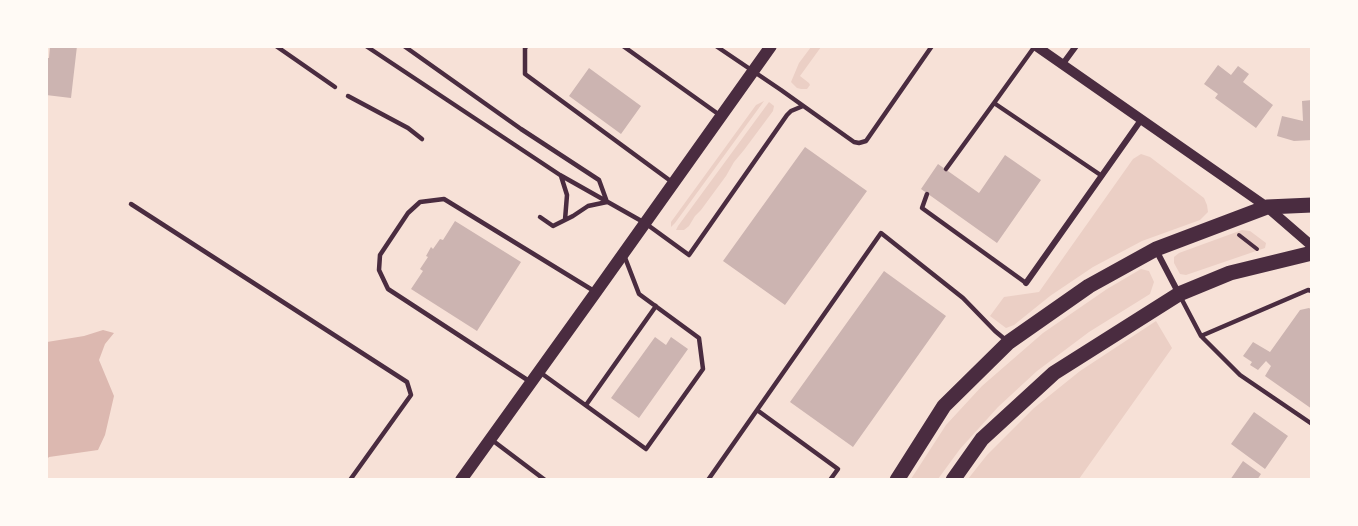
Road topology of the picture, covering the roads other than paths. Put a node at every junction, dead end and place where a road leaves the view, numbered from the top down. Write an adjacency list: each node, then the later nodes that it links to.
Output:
1 (276, 46): 13 (lane)
2 (366, 46): 21 (lane)
3 (404, 46): 25 (lane)
4 (527, 46): 23 (lane)
5 (623, 46): 17 (lane)
6 (716, 46): 12 (lane)
7 (771, 46): 12 (main road)
8 (932, 46): 16 (lane)
9 (1035, 46): 11 (street); 15 (lane)
10 (1076, 46): 11 (street)
11 (1062, 65): 18 (street)
12 (753, 71): 16 (lane); 17 (main road)
13 (335, 87)
14 (348, 96): 19 (lane)
15 (994, 103): 20 (lane); 22 (lane)
16 (803, 106): 31 (lane)
17 (721, 116): 23 (main road)
18 (1141, 120): 22 (street); 28 (street)
19 (422, 139)
20 (946, 170)
21 (561, 175): 25 (lane); 30 (lane)
22 (1102, 176): 36 (street)
23 (673, 183): 31 (main road)
24 (927, 194): 36 (lane)
25 (607, 202): 30 (lane); 31 (lane)
26 (131, 204): 49 (lane)
27 (1311, 205): 28 (main road)
28 (1267, 207): 32 (street); 33 (main road)
29 (540, 217): 30 (lane)
30 (565, 220)
31 (645, 223): 34 (main road)
32 (1311, 246)
33 (1156, 249): 39 (street); 42 (main road)
34 (624, 253): 38 (main road); 40 (lane)
35 (1311, 253): 39 (main road)
36 (1026, 283)
37 (1311, 291): 41 (lane)
38 (596, 292): 43 (main road); 44 (lane)
39 (1179, 294): 41 (lane); 55 (main road)
40 (656, 306): 45 (lane); 45 (lane)
41 (1201, 336): 47 (lane)
42 (1009, 342): 46 (lane); 54 (main road)
43 (539, 371): 44 (main road); 45 (lane)
44 (531, 382): 48 (main road)
45 (586, 405)
46 (757, 410): 52 (lane); 53 (lane)
47 (1311, 424)
48 (490, 439): 50 (main road); 51 (lane)
49 (350, 480)
50 (461, 480)
51 (545, 480)
52 (708, 480)
53 (830, 480)
54 (897, 480)
55 (953, 480)

